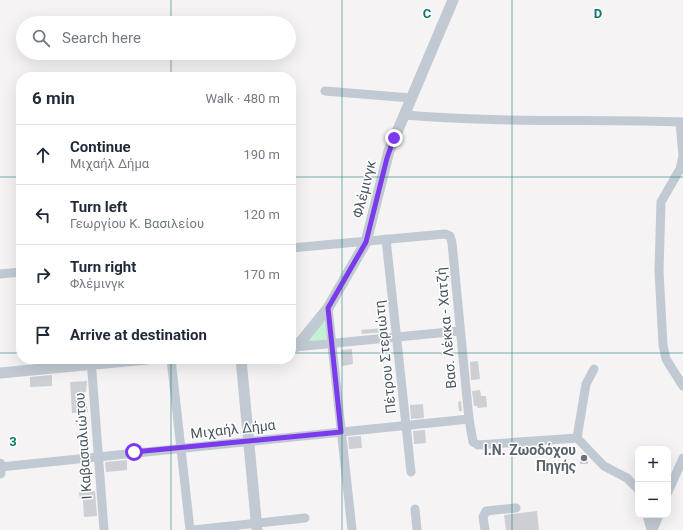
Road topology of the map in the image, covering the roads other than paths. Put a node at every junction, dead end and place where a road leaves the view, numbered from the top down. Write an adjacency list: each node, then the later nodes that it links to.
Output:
1 (453, 0): 3 (street, Φλέμινγκ)
2 (325, 91): 3 (street)
3 (411, 98): 4 (street, Φλέμινγκ)
4 (405, 115): 5 (street); 7 (street, Φλέμινγκ)
5 (681, 122): 23 (street)
6 (386, 239): 7 (street); 12 (street, Βασ. Λέκκα - Χατζή); 13 (street, Πέτρου Στεριώτη)
7 (366, 242): 8 (street); 11 (street, Φλέμινγκ)
8 (296, 248)
9 (16, 272): 10 (street)
10 (0, 274)
11 (328, 308): 14 (street); 15 (street, Φλέμινγκ)
12 (459, 331): 13 (street); 24 (street, Βασ. Λέκκα - Χατζή)
13 (396, 336): 14 (street); 25 (street, Πέτρου Στεριώτη)
14 (332, 342): 16 (street); 26 (street)
15 (296, 344)
16 (296, 347)
17 (74, 364): 22 (street)
18 (91, 364): 30 (street, Ι Καβασιαλιώτου)
19 (172, 364): 29 (street)
20 (241, 364): 28 (street)
21 (594, 369): 27 (street)
22 (0, 373)
23 (683, 386)
24 (469, 419): 25 (street, Μιχαήλ Δήμα); 27 (street, Βασ. Λέκκα - Χατζή)
25 (406, 424): 26 (street, Μιχαήλ Δήμα); 33 (street, Πέτρου Στεριώτη)
26 (341, 432): 28 (street, Μιχαήλ Δήμα); 45 (street)
27 (577, 438): 36 (street)
28 (249, 441): 29 (street, Μιχαήλ Δήμα); 42 (street)
29 (180, 448): 30 (street, Μιχαήλ Δήμα); 44 (street)
30 (98, 456): 32 (street, Μιχαήλ Δήμα); 43 (street, Ι Καβασιαλιώτου)
31 (683, 458): 35 (street)
32 (0, 466): 34 (street)
33 (411, 472)
34 (0, 473)
35 (671, 485)
36 (635, 486)
37 (516, 508): 47 (street)
38 (415, 509): 46 (street)
39 (304, 518): 42 (street)
40 (648, 518): 48 (street)
41 (658, 518): 48 (street)
42 (257, 526): 44 (street)
43 (104, 530)
44 (191, 530)
45 (352, 530)
46 (417, 530)
47 (485, 530)
48 (652, 530)

